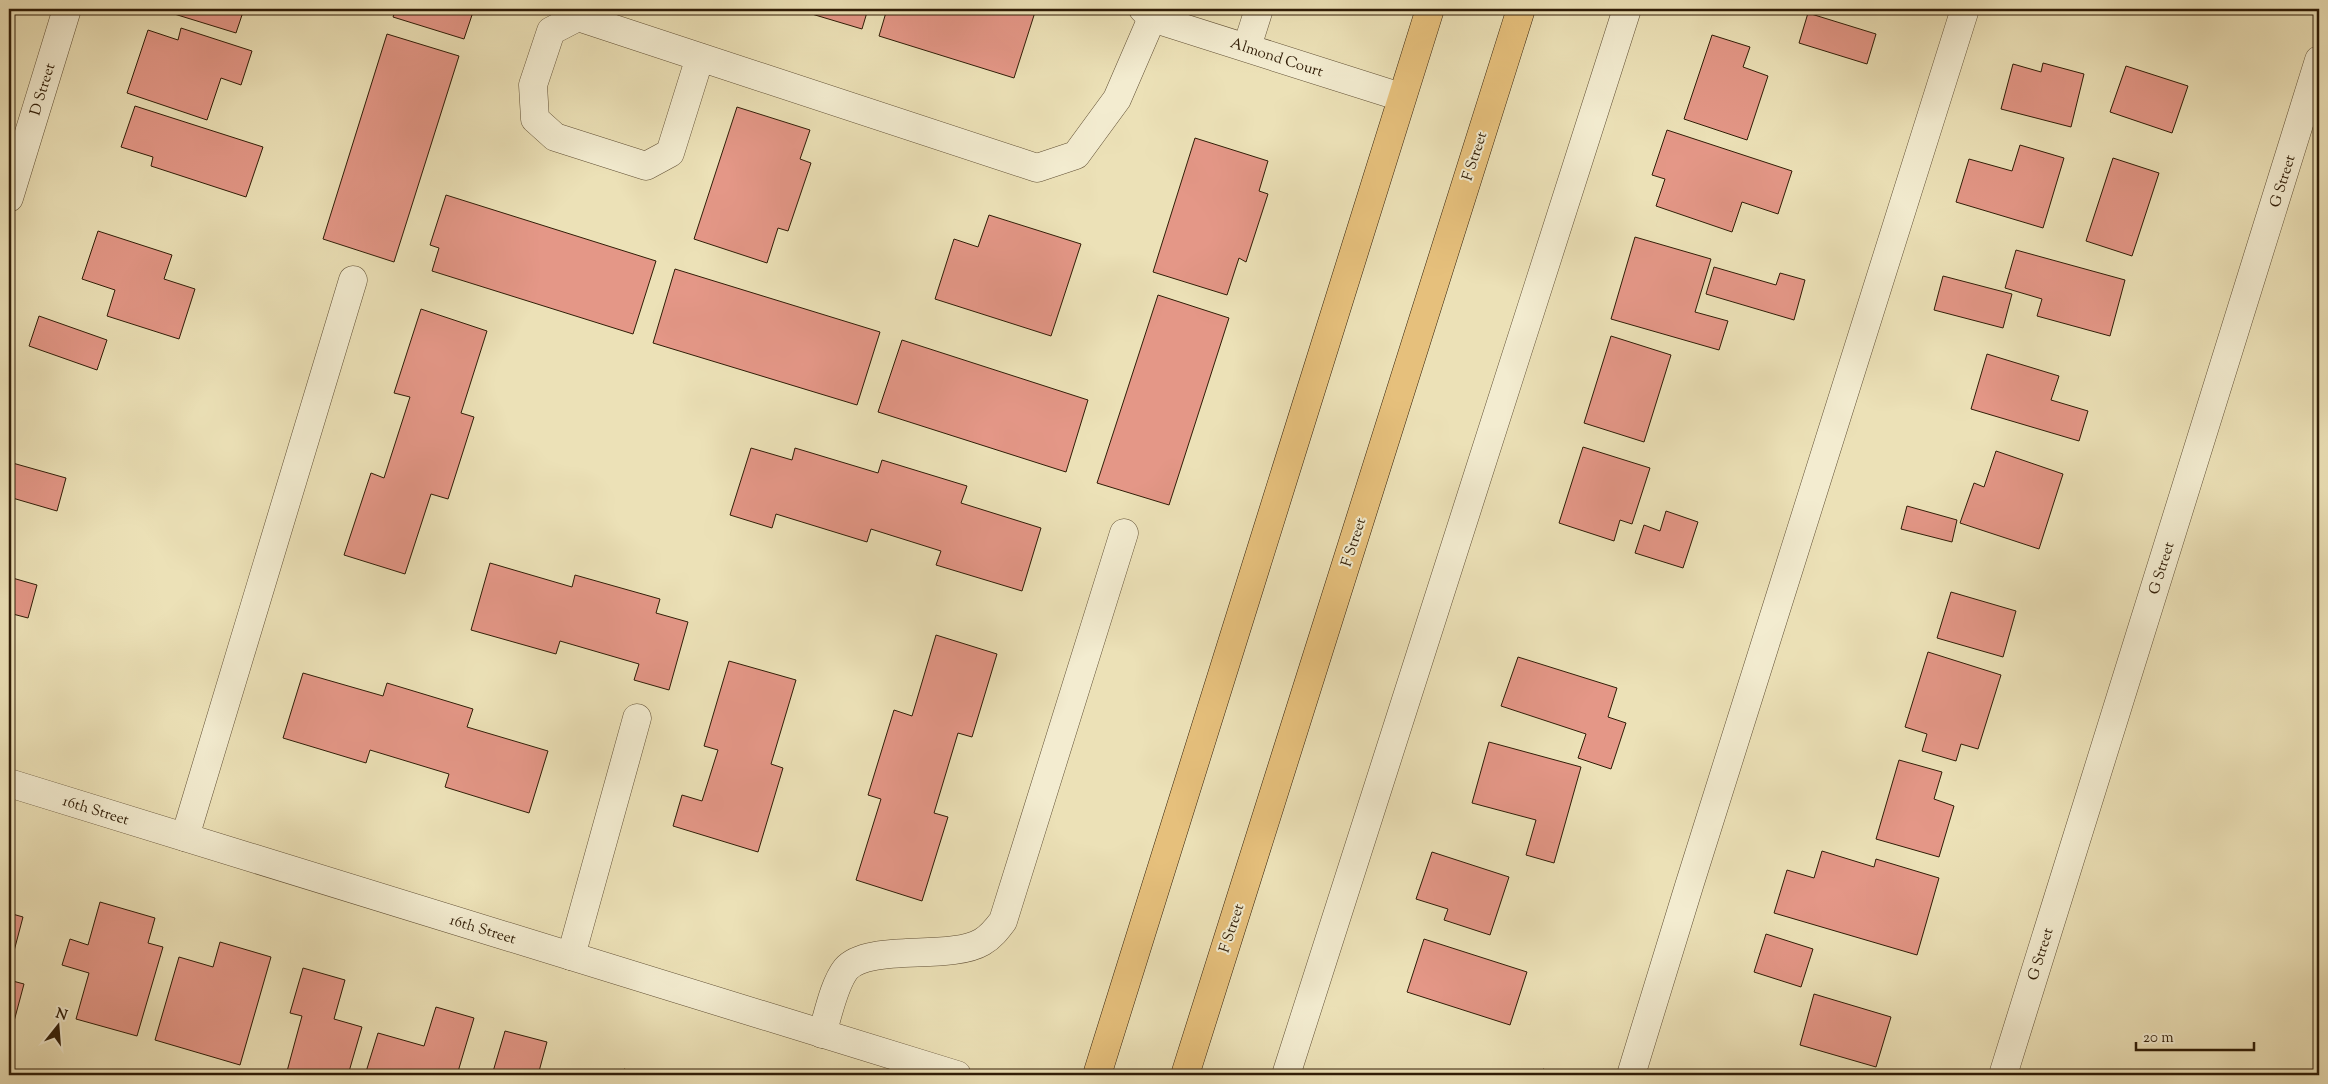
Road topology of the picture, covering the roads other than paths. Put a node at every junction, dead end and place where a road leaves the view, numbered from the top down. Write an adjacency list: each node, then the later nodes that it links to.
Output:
1 (67, 9): 12 (street, D Street)
2 (1259, 9): 8 (street)
3 (1430, 9): 11 (main road)
4 (1521, 9): 23 (main road, F Street)
5 (1627, 9): 24 (street)
6 (1965, 9): 25 (street)
7 (1147, 13): 8 (street, Almond Court); 9 (street)
8 (1247, 47): 11 (street, Almond Court)
9 (700, 57): 9 (street)
10 (2319, 60): 26 (street, G Street)
11 (1401, 96): 22 (main road)
12 (16, 150): 13 (street, D Street)
13 (9, 198)
14 (353, 280): 18 (street)
15 (1124, 533): 20 (street)
16 (637, 718): 19 (street)
17 (9, 783): 18 (street, 16th Street)
18 (185, 838): 19 (street, 16th Street)
19 (571, 956): 20 (street, 16th Street)
20 (822, 1034): 21 (street, 16th Street)
21 (957, 1075)
22 (1097, 1075)
23 (1184, 1075)
24 (1286, 1075)
25 (1631, 1075)
26 (2003, 1075)

